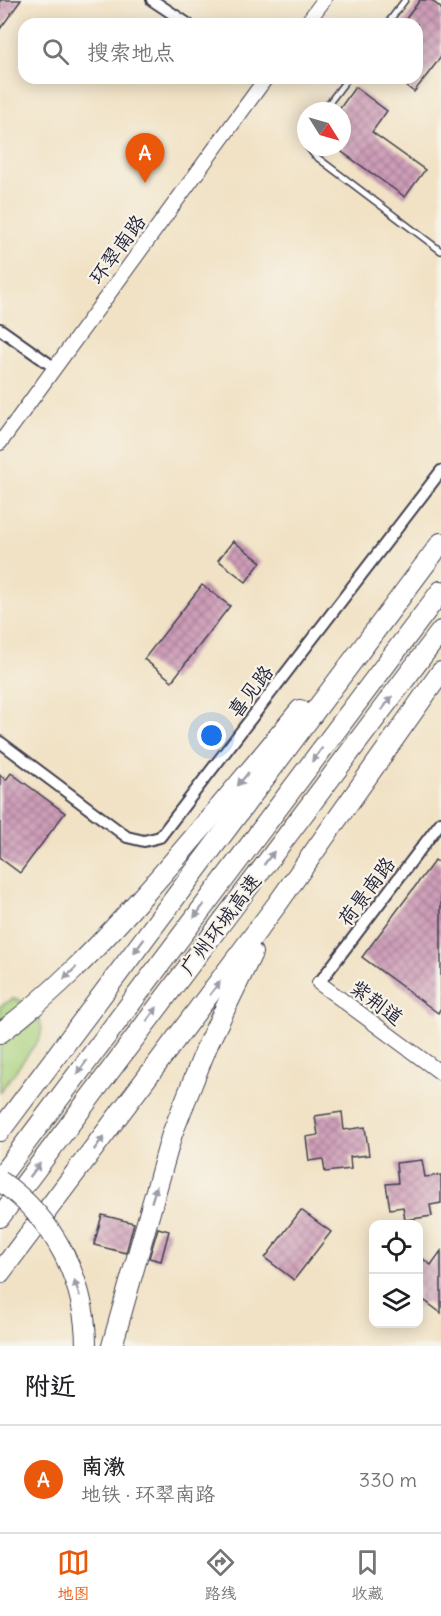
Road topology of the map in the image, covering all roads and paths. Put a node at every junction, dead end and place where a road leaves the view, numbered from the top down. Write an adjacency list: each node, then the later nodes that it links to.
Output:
1 (152, 0): 4 (street)
2 (324, 0): 5 (street)
3 (405, 0): 6 (lane)
4 (179, 18)
5 (310, 18)
6 (392, 18)
7 (262, 84): 13 (street, 环翠南路)
8 (343, 84): 9 (lane)
9 (330, 102)
10 (315, 156): 11 (lane)
11 (441, 251)
12 (0, 329): 13 (street)
13 (55, 368): 14 (street, 环翠南路)
14 (0, 442)
15 (441, 471): 20 (street, 喜见路)
16 (441, 541): 24 (highway, one-way to 24); 26 (highway, one-way to 26)
17 (441, 591): 27 (highway, 广州环城高速, one-way to 27)
18 (441, 631): 28 (highway, 广州环城高速, one-way to 18)
19 (441, 672): 22 (highway)
20 (0, 742)
21 (441, 822): 23 (street, 荷景南路)
22 (311, 856): 29 (highway, one-way to 22); 31 (highway, one-way to 22)
23 (319, 983): 25 (street, 紫荆道)
24 (0, 1033)
25 (441, 1073)
26 (0, 1131)
27 (0, 1179): 30 (highway, one-way to 27, bridge)
28 (0, 1217)
29 (0, 1273)
30 (86, 1346)
31 (112, 1346)

